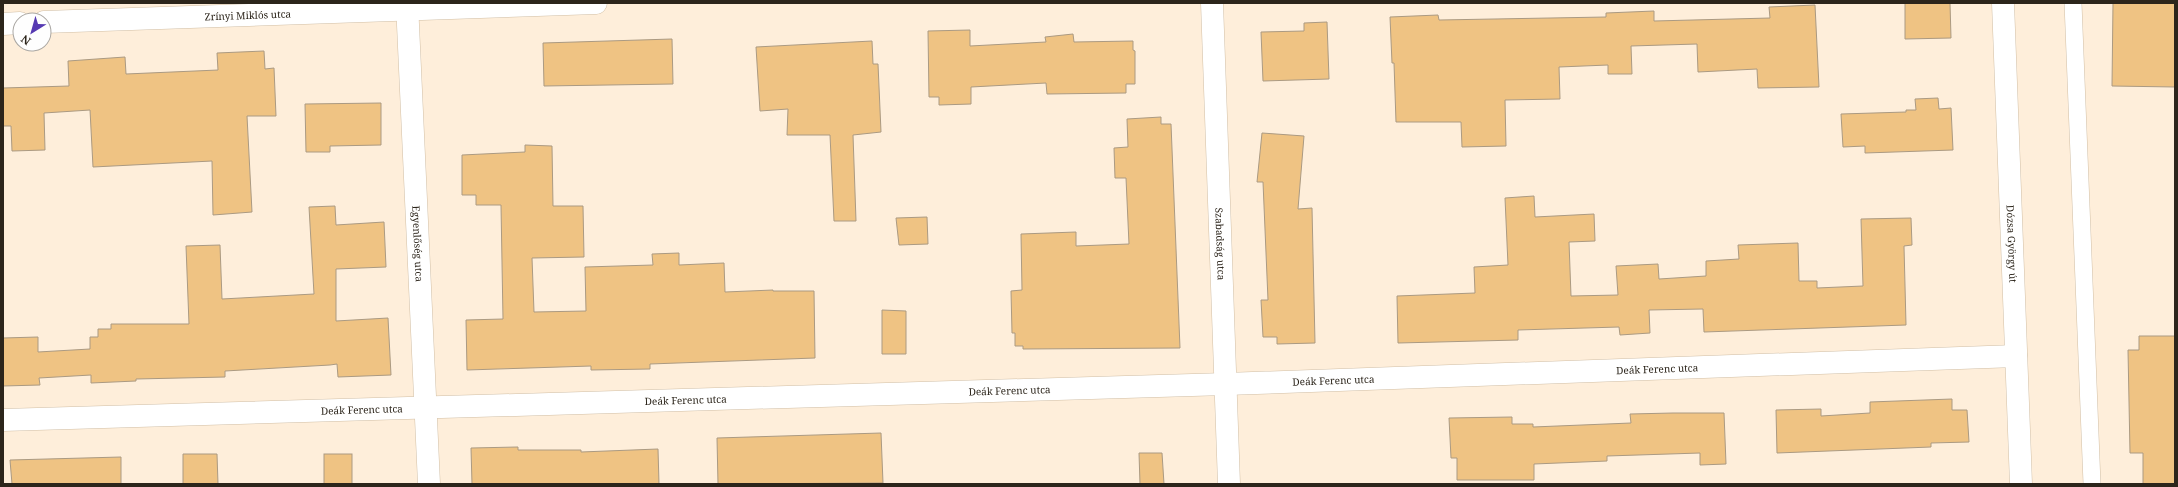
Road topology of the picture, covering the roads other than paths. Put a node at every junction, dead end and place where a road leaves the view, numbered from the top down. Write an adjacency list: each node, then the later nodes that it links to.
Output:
1 (596, 3): 5 (street, Zrínyi Miklós utca)
2 (1212, 3): 8 (street, Szabadság utca)
3 (2003, 3): 7 (street, Dózsa György út)
4 (2073, 3): 14 (lane)
5 (407, 6): 6 (street, Zrínyi Miklós utca); 9 (street, Egyenlőség utca)
6 (52, 22)
7 (2016, 356): 8 (street, Deák Ferenc utca); 13 (street, Dózsa György út)
8 (1226, 384): 9 (street, Deák Ferenc utca); 12 (street, Szabadság utca)
9 (425, 407): 10 (street, Deák Ferenc utca); 11 (street, Egyenlőség utca)
10 (3, 420)
11 (429, 484)
12 (1229, 484)
13 (2021, 484)
14 (2092, 484)

